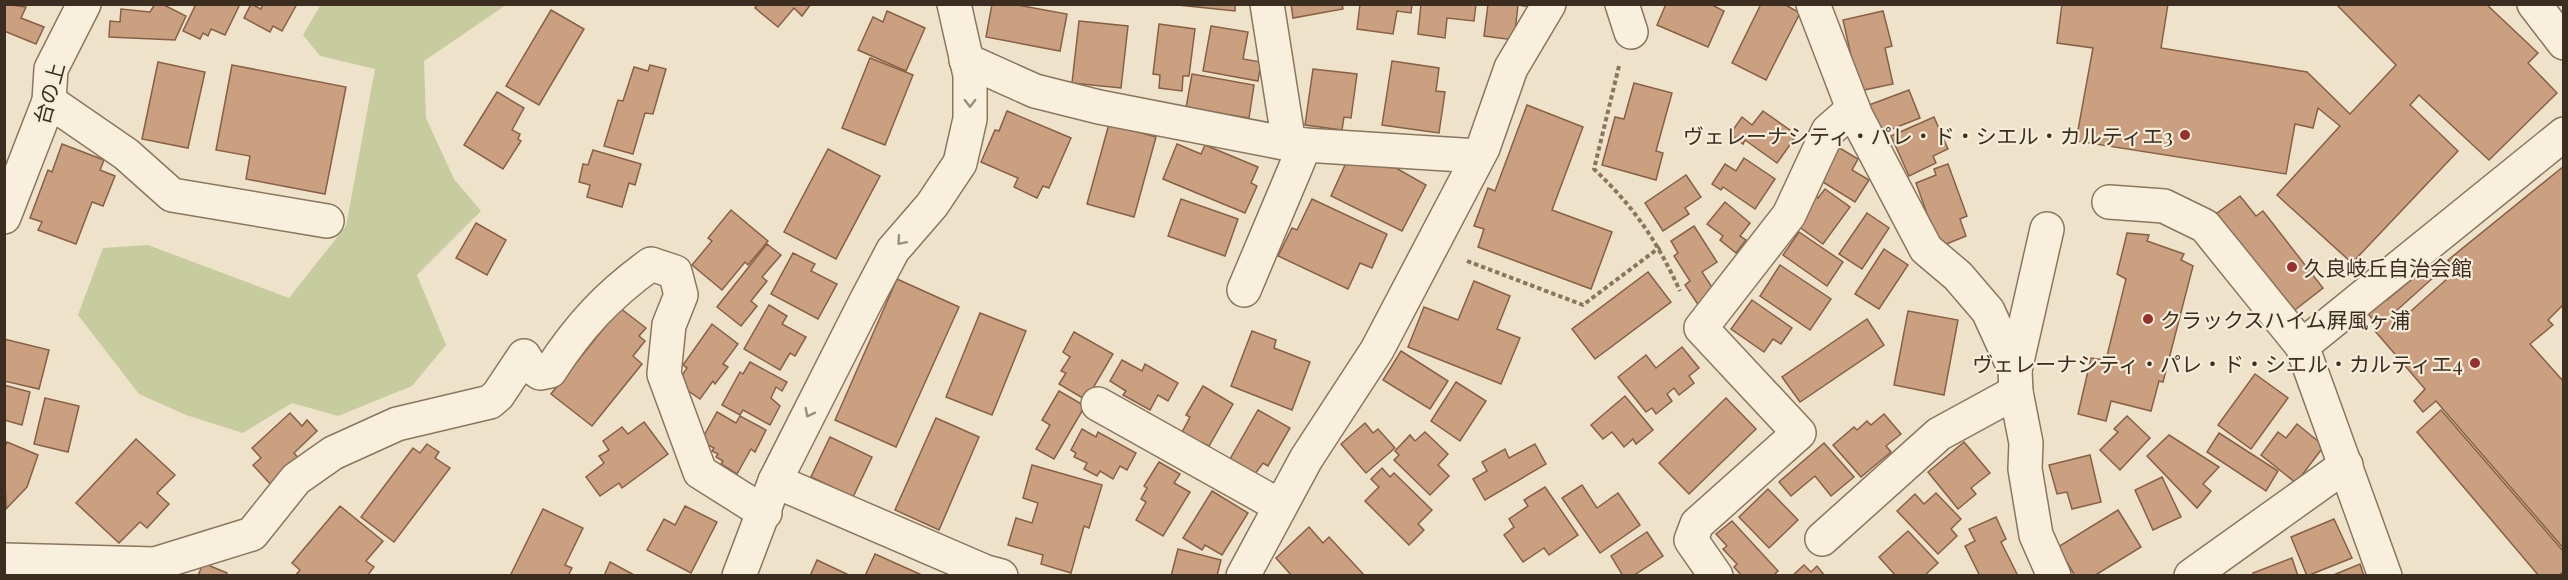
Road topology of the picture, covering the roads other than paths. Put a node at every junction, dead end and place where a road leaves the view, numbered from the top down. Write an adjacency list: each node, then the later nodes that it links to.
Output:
1 (84, 4): 9 (street, 台の上)
2 (954, 4): 8 (street)
3 (1267, 4): 12 (street)
4 (1549, 4): 13 (street)
5 (1813, 4): 10 (street)
6 (2534, 4): 7 (street)
7 (2564, 43)
8 (966, 60): 12 (street); 23 (street, one-way to 23)
9 (49, 101): 15 (street, 台の上); 16 (street)
10 (1853, 109): 20 (street); 31 (street)
11 (2564, 134): 19 (street)
12 (1297, 144): 13 (street); 18 (street)
13 (1478, 156): 24 (street)
14 (2109, 202): 19 (street)
15 (4, 217)
16 (327, 221)
17 (2047, 229): 20 (street)
18 (1244, 290)
19 (2302, 346): 22 (street)
20 (2015, 381): 26 (street); 32 (street)
21 (1098, 404): 24 (street)
22 (2346, 465): 33 (street); 34 (street)
23 (775, 481): 25 (street); 29 (street)
24 (1280, 506): 30 (street)
25 (765, 513): 27 (street); 28 (street)
26 (1822, 539)
27 (4, 560)
28 (739, 576)
29 (1001, 576)
30 (1243, 576)
31 (1716, 576)
32 (2054, 576)
33 (2191, 576)
34 (2385, 576)

